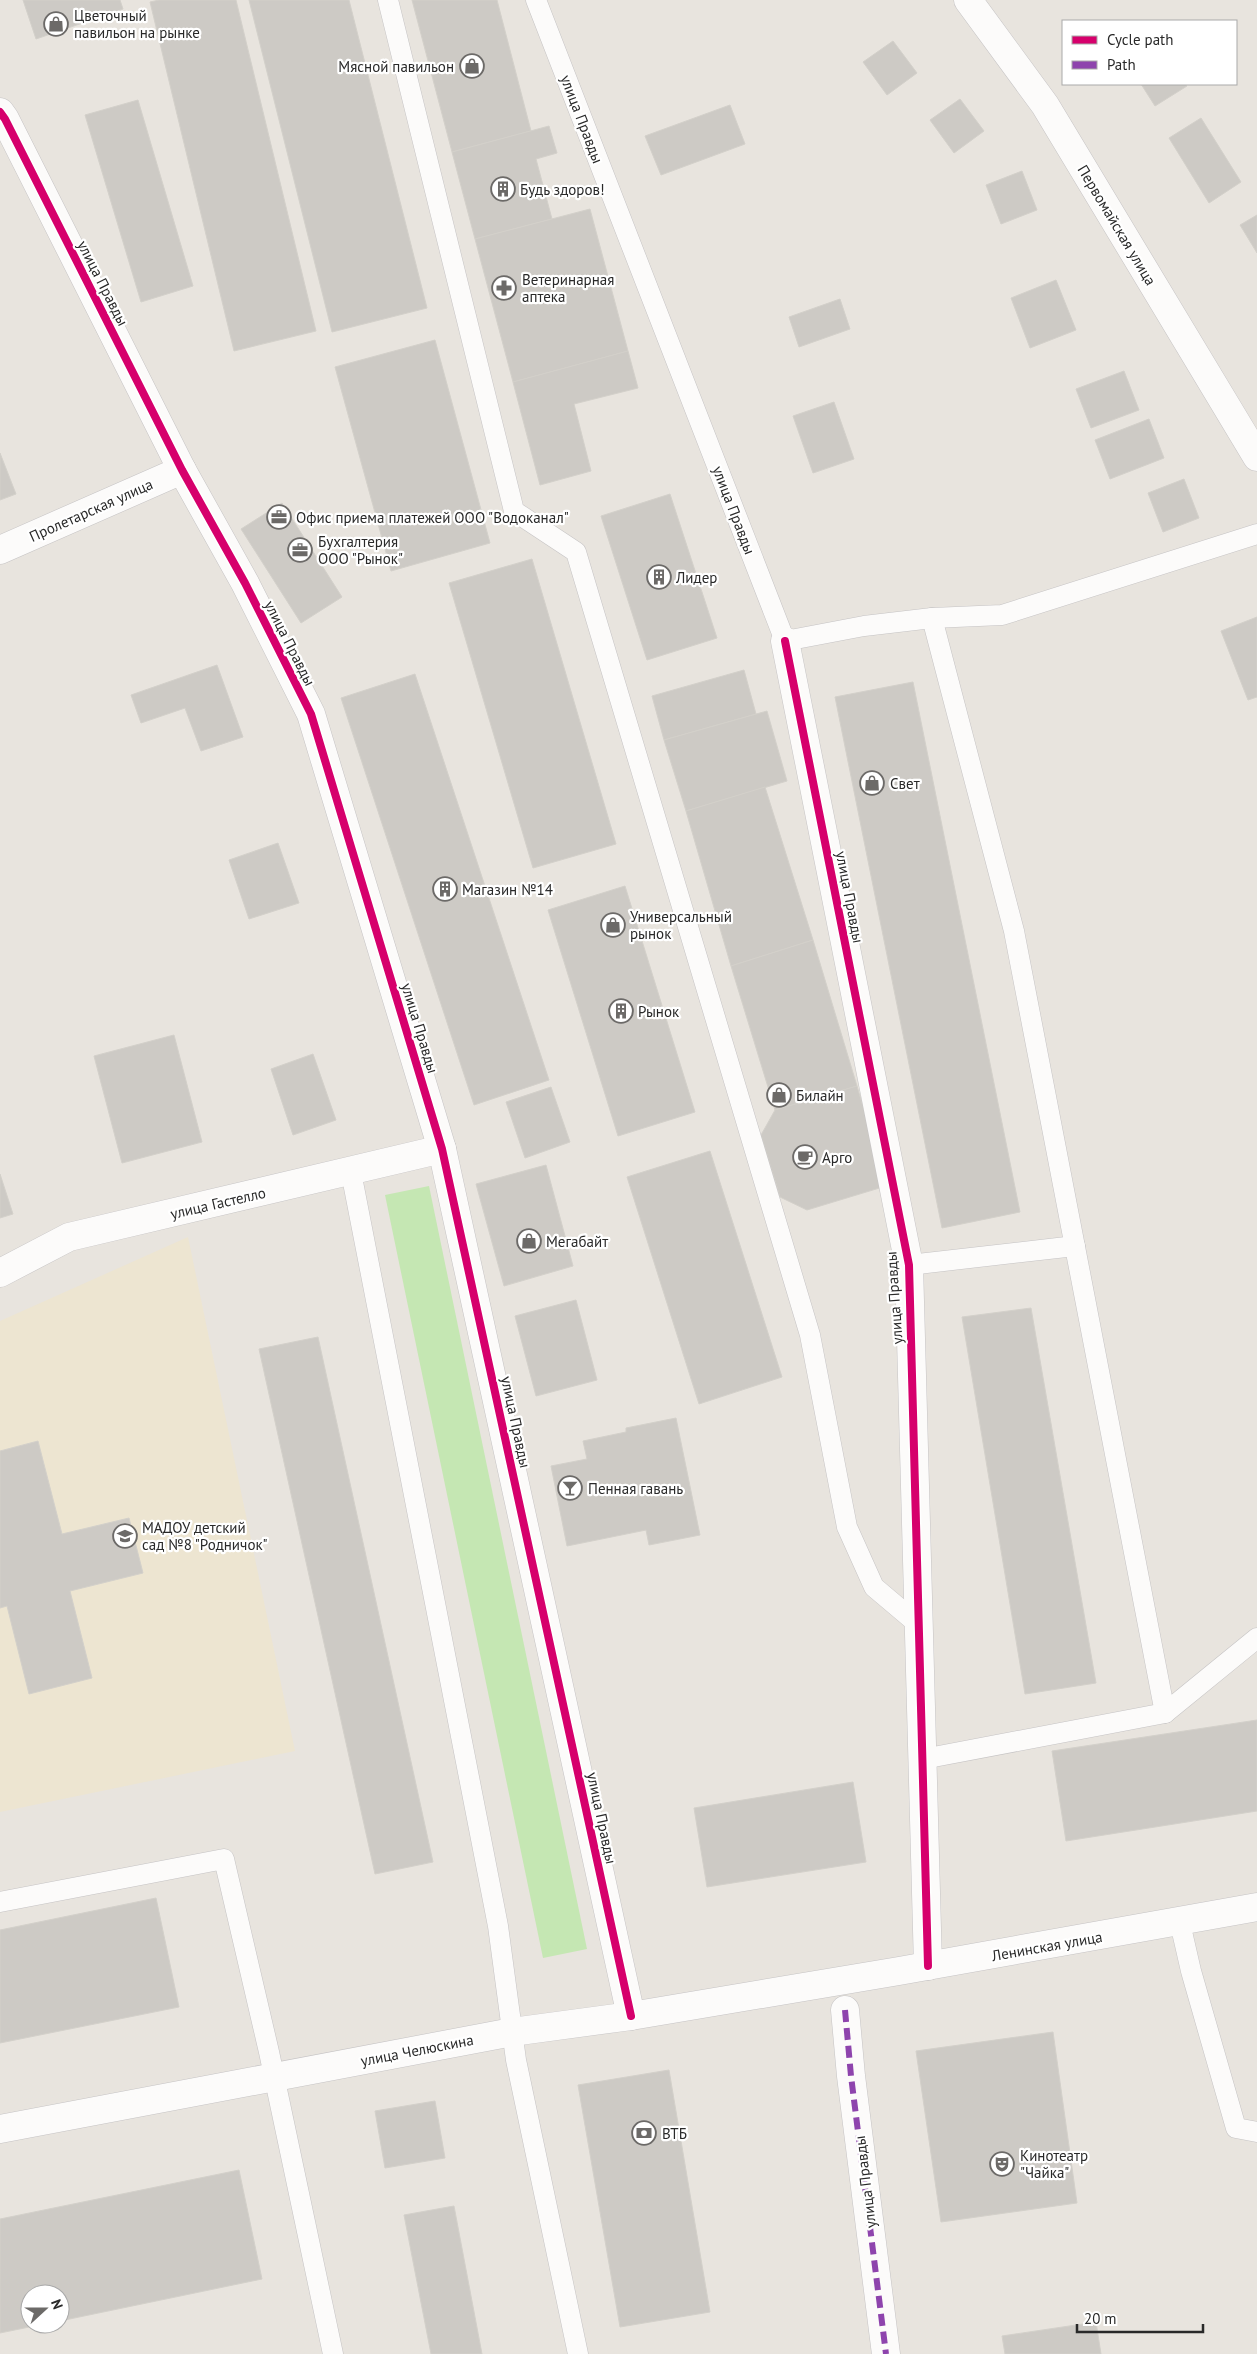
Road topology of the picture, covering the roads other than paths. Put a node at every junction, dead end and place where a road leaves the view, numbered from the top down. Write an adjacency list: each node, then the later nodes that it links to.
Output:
1 (388, 0): 16 (lane)
2 (536, 0): 10 (lane, улица Правды)
3 (968, 0): 5 (street, Первомайская улица)
4 (0, 112): 6 (street, улица Правды)
5 (1257, 457)
6 (182, 470): 8 (street, Пролетарская улица); 11 (street, улица Правды)
7 (1257, 534): 9 (lane)
8 (0, 550)
9 (932, 618): 10 (lane); 13 (lane)
10 (785, 641): 14 (street, улица Правды)
11 (442, 1149): 12 (street, улица Гастелло); 26 (street, улица Правды)
12 (351, 1172): 15 (street, улица Гастелло); 27 (lane)
13 (1074, 1246): 14 (lane); 18 (lane)
14 (909, 1265): 16 (street, улица Правды)
15 (0, 1273)
16 (919, 1625): 19 (street, улица Правды)
17 (1257, 1638): 18 (lane)
18 (1165, 1713): 19 (lane)
19 (922, 1759): 23 (street, улица Правды)
20 (0, 1902): 28 (lane)
21 (1257, 1907): 22 (street, Ленинская улица)
22 (1180, 1923): 23 (street, Ленинская улица); 30 (lane)
23 (928, 1966): 24 (street, Ленинская улица)
24 (836, 1981): 26 (street, улица Челюскина)
25 (846, 2010): 33 (street, улица Правды)
26 (632, 2016): 27 (street, улица Челюскина)
27 (512, 2032): 28 (street, улица Челюскина); 32 (lane)
28 (274, 2076): 29 (street, улица Челюскина); 31 (lane)
29 (0, 2129)
30 (1257, 2132)
31 (333, 2354)
32 (578, 2354)
33 (886, 2354)

